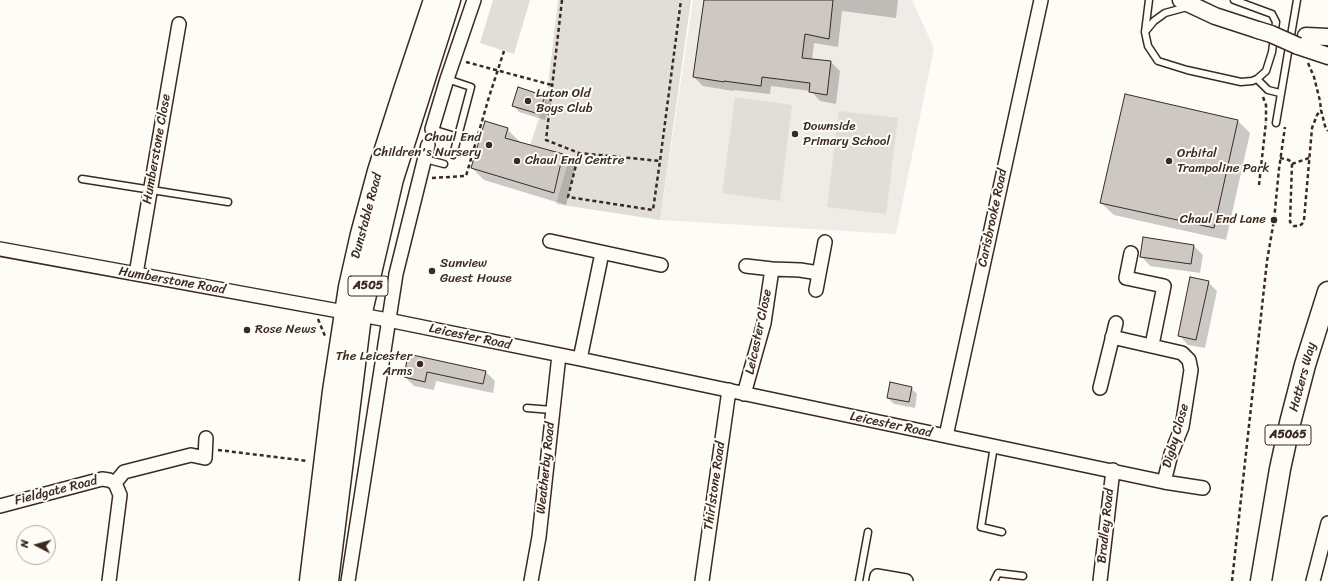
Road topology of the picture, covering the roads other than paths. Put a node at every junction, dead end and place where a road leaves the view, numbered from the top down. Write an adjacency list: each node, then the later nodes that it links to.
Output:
1 (434, 0): 39 (main road, Dunstable Road / A505)
2 (450, 0): 39 (main road, Dunstable Road / A505)
3 (474, 0): 14 (street)
4 (1041, 0): 51 (street, Carisbrooke Road)
5 (1149, 0): 10 (lane)
6 (1237, 0): 15 (lane)
7 (1297, 0): 16 (lane)
8 (1187, 3): 10 (lane); 12 (street)
9 (179, 24): 25 (street, Humberstone Close)
10 (1145, 32): 15 (lane)
11 (1328, 37): 12 (street)
12 (1305, 48): 13 (street)
13 (1328, 56)
14 (447, 79): 18 (street); 19 (lane)
15 (1257, 79): 16 (lane)
16 (1280, 94): 17 (lane)
17 (1276, 123)
18 (432, 129): 19 (lane)
19 (458, 137): 21 (lane)
20 (428, 145): 22 (street)
21 (453, 155)
22 (425, 159): 23 (lane); 40 (street)
23 (444, 164)
24 (82, 179): 25 (lane)
25 (151, 189): 26 (lane); 36 (street, Humberstone Close)
26 (228, 202)
27 (550, 242): 30 (street)
28 (826, 242): 35 (street)
29 (0, 249): 36 (street, Humberstone Road)
30 (602, 253): 32 (street); 45 (street)
31 (1131, 254): 43 (street)
32 (661, 265)
33 (746, 266): 34 (street)
34 (772, 269): 35 (street); 48 (street, Leicester Close)
35 (819, 273): 37 (street)
36 (136, 274): 39 (street, Humberstone Road)
37 (816, 290)
38 (1328, 292): 74 (main road, Hatters Way / A5065)
39 (353, 314): 40 (street, Leicester Road); 64 (main road, Dunstable Road); 65 (main road, Dunstable Road / A505)
40 (388, 320): 44 (street, Leicester Road); 66 (street)
41 (1116, 323): 42 (street)
42 (1112, 337): 43 (street, Digby Close); 46 (street)
43 (1152, 345): 55 (street, Digby Close)
44 (559, 355): 45 (street, Leicester Road); 50 (street, Weatherby Road)
45 (580, 359): 47 (street, Leicester Road)
46 (1100, 388)
47 (729, 390): 48 (street, Leicester Road); 68 (street, Thirlstone Road)
48 (744, 394): 51 (street, Leicester Road)
49 (527, 408): 50 (lane)
50 (552, 410): 67 (street, Weatherby Road)
51 (946, 436): 53 (street, Leicester Road)
52 (206, 443): 56 (street, Fieldgate Road)
53 (994, 446): 54 (street, Leicester Road); 61 (lane)
54 (1113, 470): 55 (street, Leicester Road); 73 (street, Bradley Road)
55 (1164, 482): 57 (street, Leicester Road)
56 (115, 483): 58 (street, Fieldgate Road); 63 (street)
57 (1203, 488)
58 (0, 506)
59 (1328, 523): 75 (street)
60 (868, 532): 69 (lane)
61 (1002, 532)
62 (1023, 576): 72 (lane)
63 (109, 581)
64 (310, 581)
65 (328, 581)
66 (348, 581)
67 (531, 581)
68 (702, 581)
69 (859, 581)
70 (876, 581): 71 (street)
71 (906, 581)
72 (994, 581)
73 (1100, 581)
74 (1261, 581)
75 (1313, 581)

